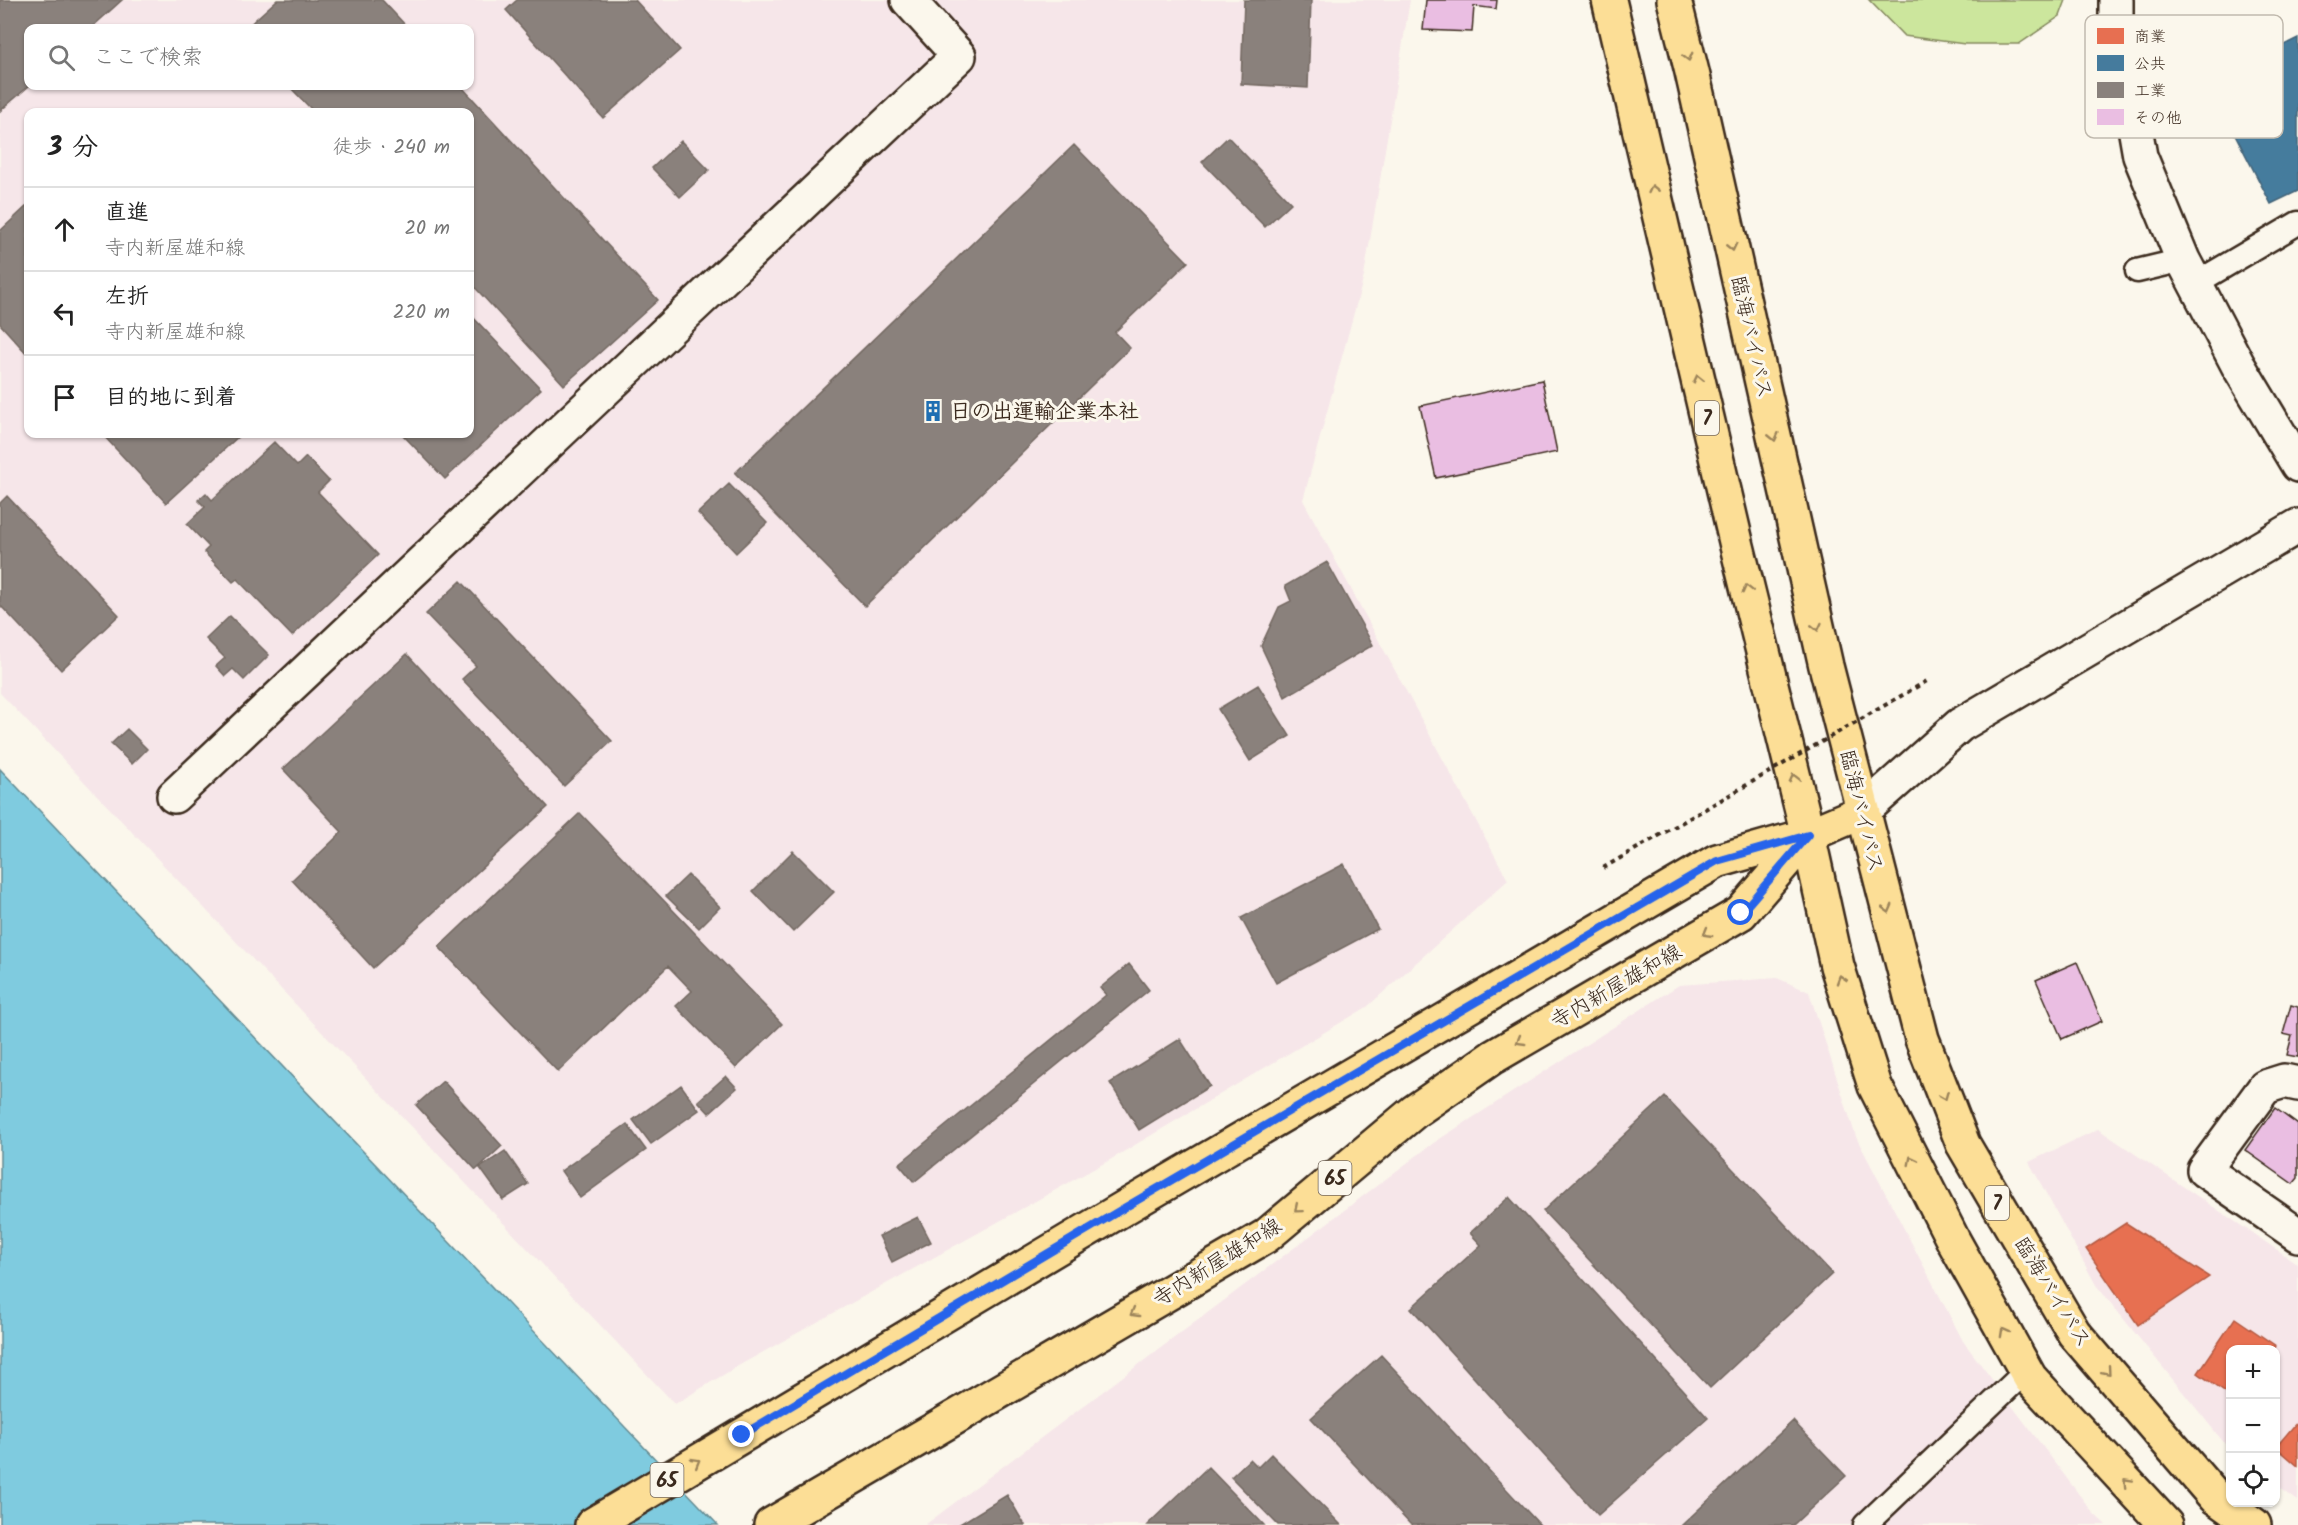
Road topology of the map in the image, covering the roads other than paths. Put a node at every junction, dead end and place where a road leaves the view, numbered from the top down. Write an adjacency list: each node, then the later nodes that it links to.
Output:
1 (908, 0): 10 (street)
2 (1610, 0): 12 (main road, 7, one-way to 2)
3 (1674, 0): 11 (main road, 臨海バイパス / 7, one-way to 11)
4 (2137, 138): 7 (street)
5 (2298, 223): 7 (lane)
6 (2137, 271): 7 (lane)
7 (2189, 271): 8 (street)
8 (2298, 465)
9 (2298, 526): 11 (street)
10 (174, 796)
11 (1862, 812): 12 (main road, 寺内新屋雄和線 / 65); 20 (main road, 臨海バイパス / 7, one-way to 20)
12 (1808, 835): 15 (main road, 7, one-way to 12); 16 (main road, 寺内新屋雄和線 / 65, one-way to 12); 17 (main road, 寺内新屋雄和線 / 65, one-way to 17)
13 (2298, 1084): 14 (street)
14 (2298, 1235)
15 (2026, 1371): 18 (lane); 19 (main road, 7, one-way to 15)
16 (592, 1525)
17 (771, 1525)
18 (1865, 1525)
19 (2166, 1525)
20 (2254, 1525)

